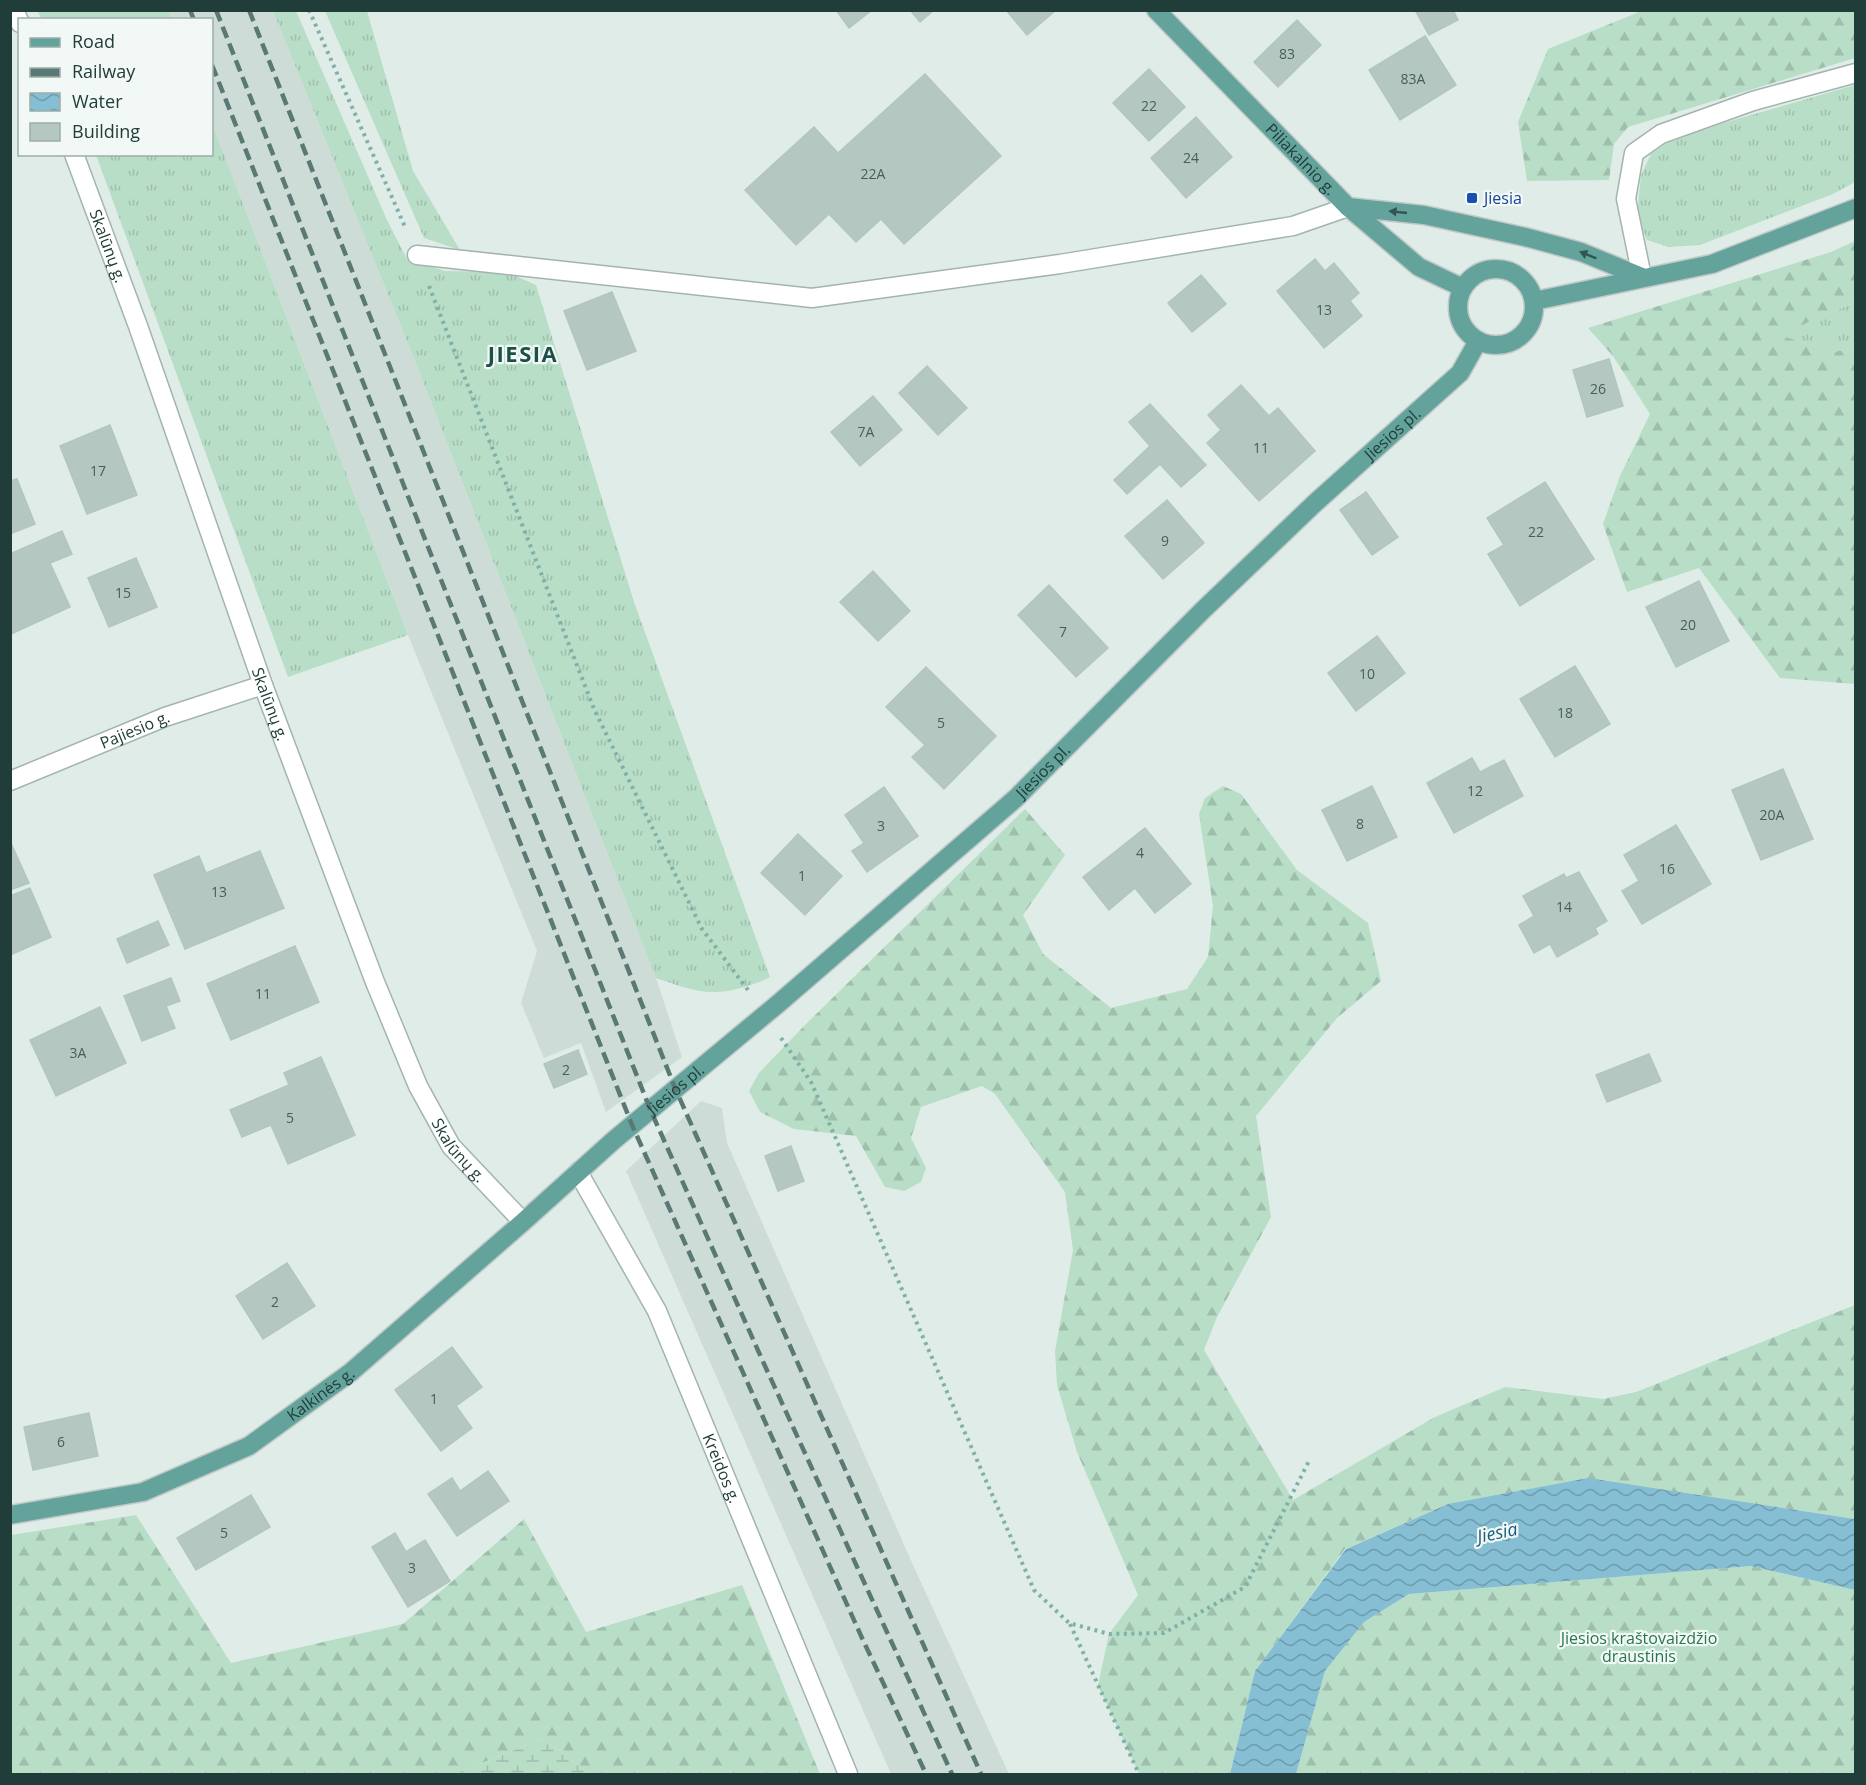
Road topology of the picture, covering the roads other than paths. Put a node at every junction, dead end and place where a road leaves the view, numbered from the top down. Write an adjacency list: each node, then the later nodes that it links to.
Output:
1 (1156, 10): 4 (main road, Piliakalnio g.)
2 (1856, 73): 7 (street)
3 (75, 156): 11 (street, Skalūnų g.)
4 (1347, 207): 6 (street); 7 (main road, one-way to 4); 8 (main road, Piliakalnio g.)
5 (1856, 208): 7 (main road)
6 (417, 255)
7 (1642, 277): 9 (main road)
8 (1463, 288): 9 (main road); 10 (main road)
9 (1534, 301): 10 (main road)
10 (1478, 341): 13 (main road, Jiesios pl.)
11 (263, 685): 12 (street, Pajiesio g.); 14 (street, Skalūnų g.)
12 (10, 781)
13 (578, 1172): 14 (main road, Kalkinės g.); 16 (street, Kreidos g.)
14 (524, 1222): 15 (main road, Kalkinės g.)
15 (10, 1515)
16 (848, 1774)

